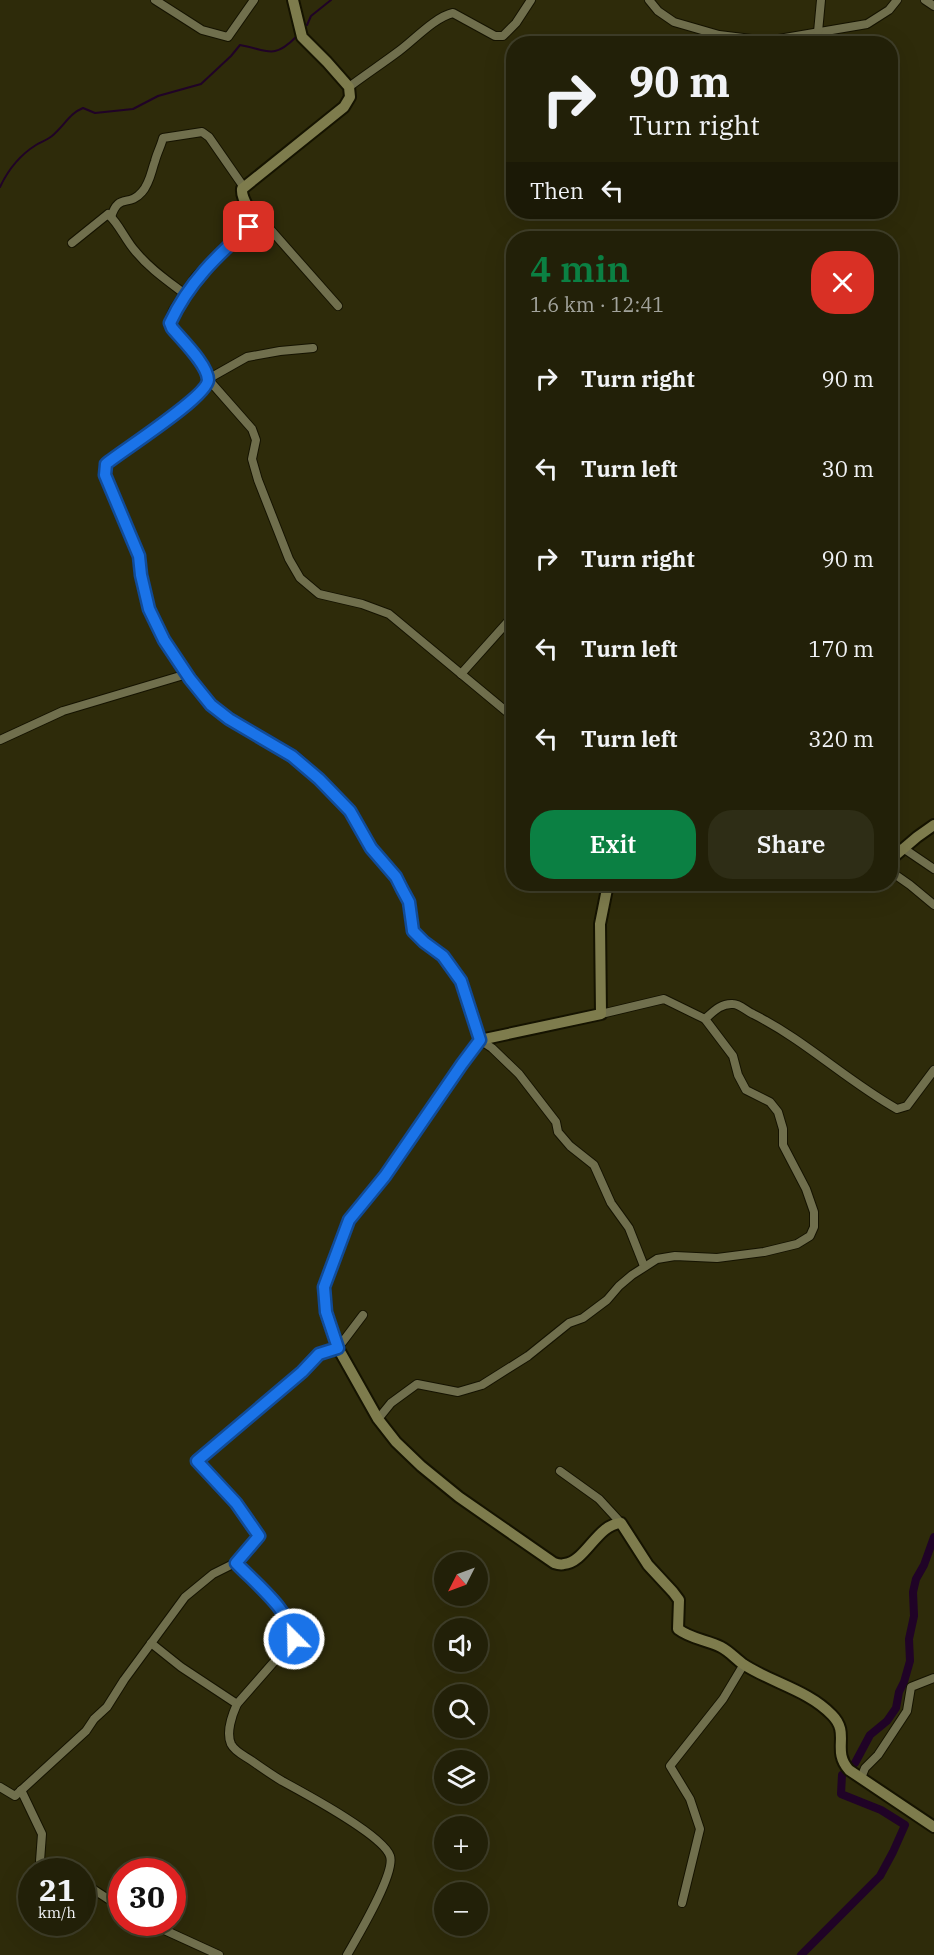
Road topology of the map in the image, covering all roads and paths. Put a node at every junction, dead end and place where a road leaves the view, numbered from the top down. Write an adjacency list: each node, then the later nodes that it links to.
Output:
1 (156, 0): 2 (street)
2 (254, 0)
3 (293, 0): 13 (street)
4 (531, 0): 13 (street)
5 (649, 0): 11 (street)
6 (821, 0): 10 (street)
7 (897, 0): 10 (street)
8 (925, 0): 9 (street)
9 (934, 6)
10 (819, 32): 12 (street)
11 (726, 36)
12 (796, 36)
13 (349, 87): 14 (street)
14 (243, 186): 15 (street); 16 (street)
15 (251, 212): 18 (street); 19 (street)
16 (111, 217): 17 (street); 18 (street)
17 (72, 243)
18 (186, 295): 21 (street)
19 (338, 306)
20 (313, 348): 21 (street)
21 (208, 379): 23 (street); 24 (street)
22 (506, 624): 24 (street)
23 (187, 674): 26 (street); 36 (street)
24 (461, 674): 25 (street)
25 (506, 711)
26 (0, 740)
27 (934, 825): 28 (street)
28 (903, 848): 29 (street); 30 (street)
29 (898, 853)
30 (934, 869)
31 (898, 877): 33 (street)
32 (607, 891): 34 (street)
33 (934, 905)
34 (601, 1014): 35 (street); 36 (street)
35 (705, 1019): 37 (street); 38 (street)
36 (480, 1040): 38 (street); 40 (street)
37 (934, 1070)
38 (644, 1266): 41 (street)
39 (363, 1315): 40 (street)
40 (338, 1348): 41 (street); 44 (street)
41 (378, 1419): 43 (street)
42 (560, 1471): 43 (street)
43 (621, 1523): 46 (street)
44 (236, 1563): 45 (street); 48 (street)
45 (151, 1643): 48 (street); 51 (street)
46 (744, 1664): 49 (street); 54 (street)
47 (934, 1678): 49 (street)
48 (237, 1704): 57 (street)
49 (861, 1778): 52 (street)
50 (0, 1786): 51 (street)
51 (21, 1790): 53 (street)
52 (934, 1827)
53 (40, 1858)
54 (682, 1903)
55 (177, 1936): 56 (street)
56 (219, 1955)
57 (347, 1955)

